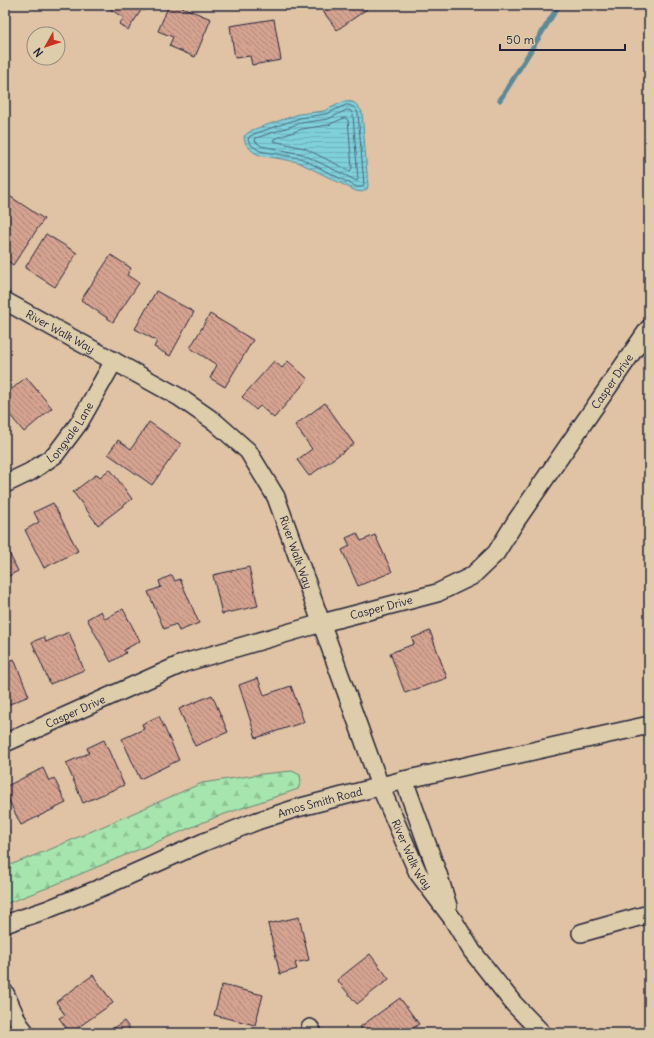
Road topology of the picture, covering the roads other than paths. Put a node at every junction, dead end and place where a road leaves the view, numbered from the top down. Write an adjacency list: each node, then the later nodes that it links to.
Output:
1 (5, 301): 3 (street, River Walk Way)
2 (649, 328): 5 (street, Casper Drive)
3 (114, 361): 4 (street, Longvale Lane); 5 (street, River Walk Way)
4 (5, 484)
5 (322, 623): 7 (street, Casper Drive); 9 (street, River Walk Way)
6 (649, 725): 8 (street, Amos Smith Road)
7 (5, 743)
8 (404, 780): 9 (street, Amos Smith Road); 11 (street, River Walk Way)
9 (380, 786): 11 (street, River Walk Way); 12 (street, Amos Smith Road)
10 (649, 914): 13 (street)
11 (452, 918): 16 (street, River Walk Way)
12 (5, 924)
13 (581, 933)
14 (5, 993): 15 (street)
15 (26, 1033)
16 (542, 1033)

